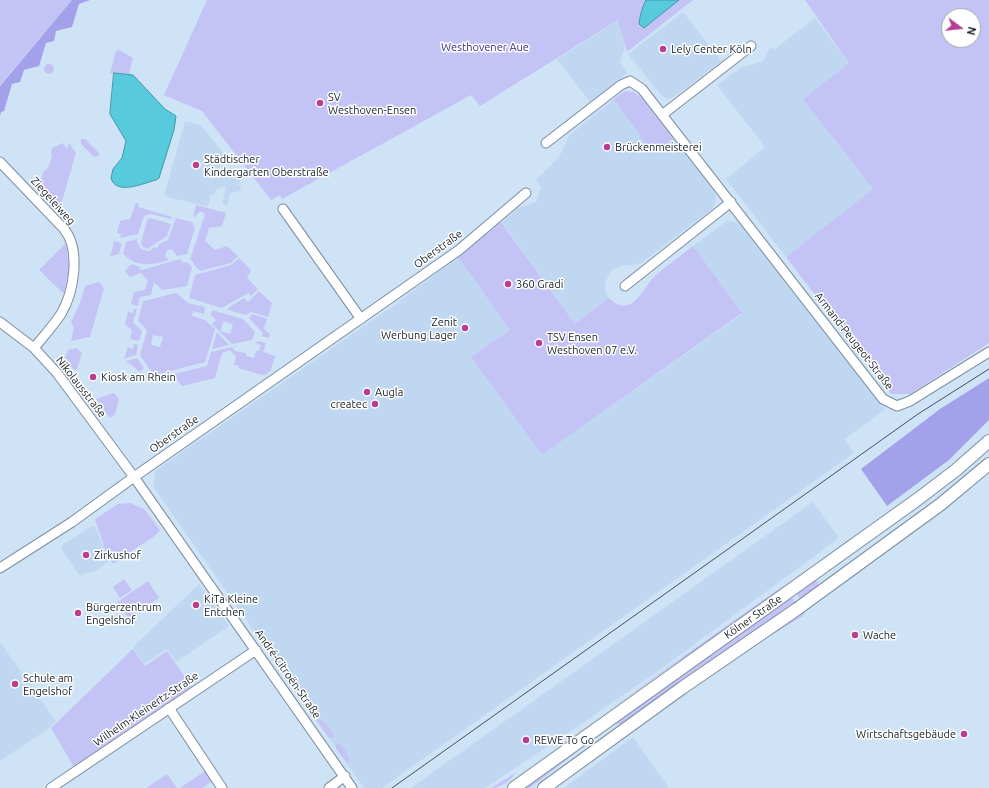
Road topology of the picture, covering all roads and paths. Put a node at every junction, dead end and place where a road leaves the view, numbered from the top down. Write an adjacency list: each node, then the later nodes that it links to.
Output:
1 (751, 46): 2 (street)
2 (662, 115): 3 (street, Armand-Peugeot-Straße); 6 (street, Armand-Peugeot-Straße)
3 (546, 143)
4 (0, 162): 11 (street, Ziegeleiweg)
5 (526, 193): 9 (street, Oberstraße)
6 (731, 202): 8 (street); 12 (street, Armand-Peugeot-Straße)
7 (283, 209): 9 (street)
8 (625, 286)
9 (361, 319): 15 (street, Oberstraße)
10 (0, 322): 11 (street, Nikolausstraße)
11 (34, 348): 15 (street, Nikolausstraße)
12 (989, 352)
13 (989, 441): 19 (main road, Kölner Straße)
14 (989, 464): 20 (main road, Kölner Straße)
15 (134, 477): 16 (street, Oberstraße); 17 (street, André-Citroën-Straße)
16 (0, 568)
17 (256, 650): 18 (street, Wilhelm-Kleinertz-Straße); 21 (street, André-Citroën-Straße)
18 (169, 708): 22 (street, Wilhelm-Kleinertz-Straße); 23 (street)
19 (596, 729): 20 (main road); 26 (main road, Kölner Straße)
20 (605, 742): 27 (main road, Kölner Straße)
21 (345, 776): 24 (street); 25 (street, André-Citroën-Straße)
22 (51, 788)
23 (222, 788)
24 (329, 788)
25 (352, 788)
26 (514, 788)
27 (544, 788)

